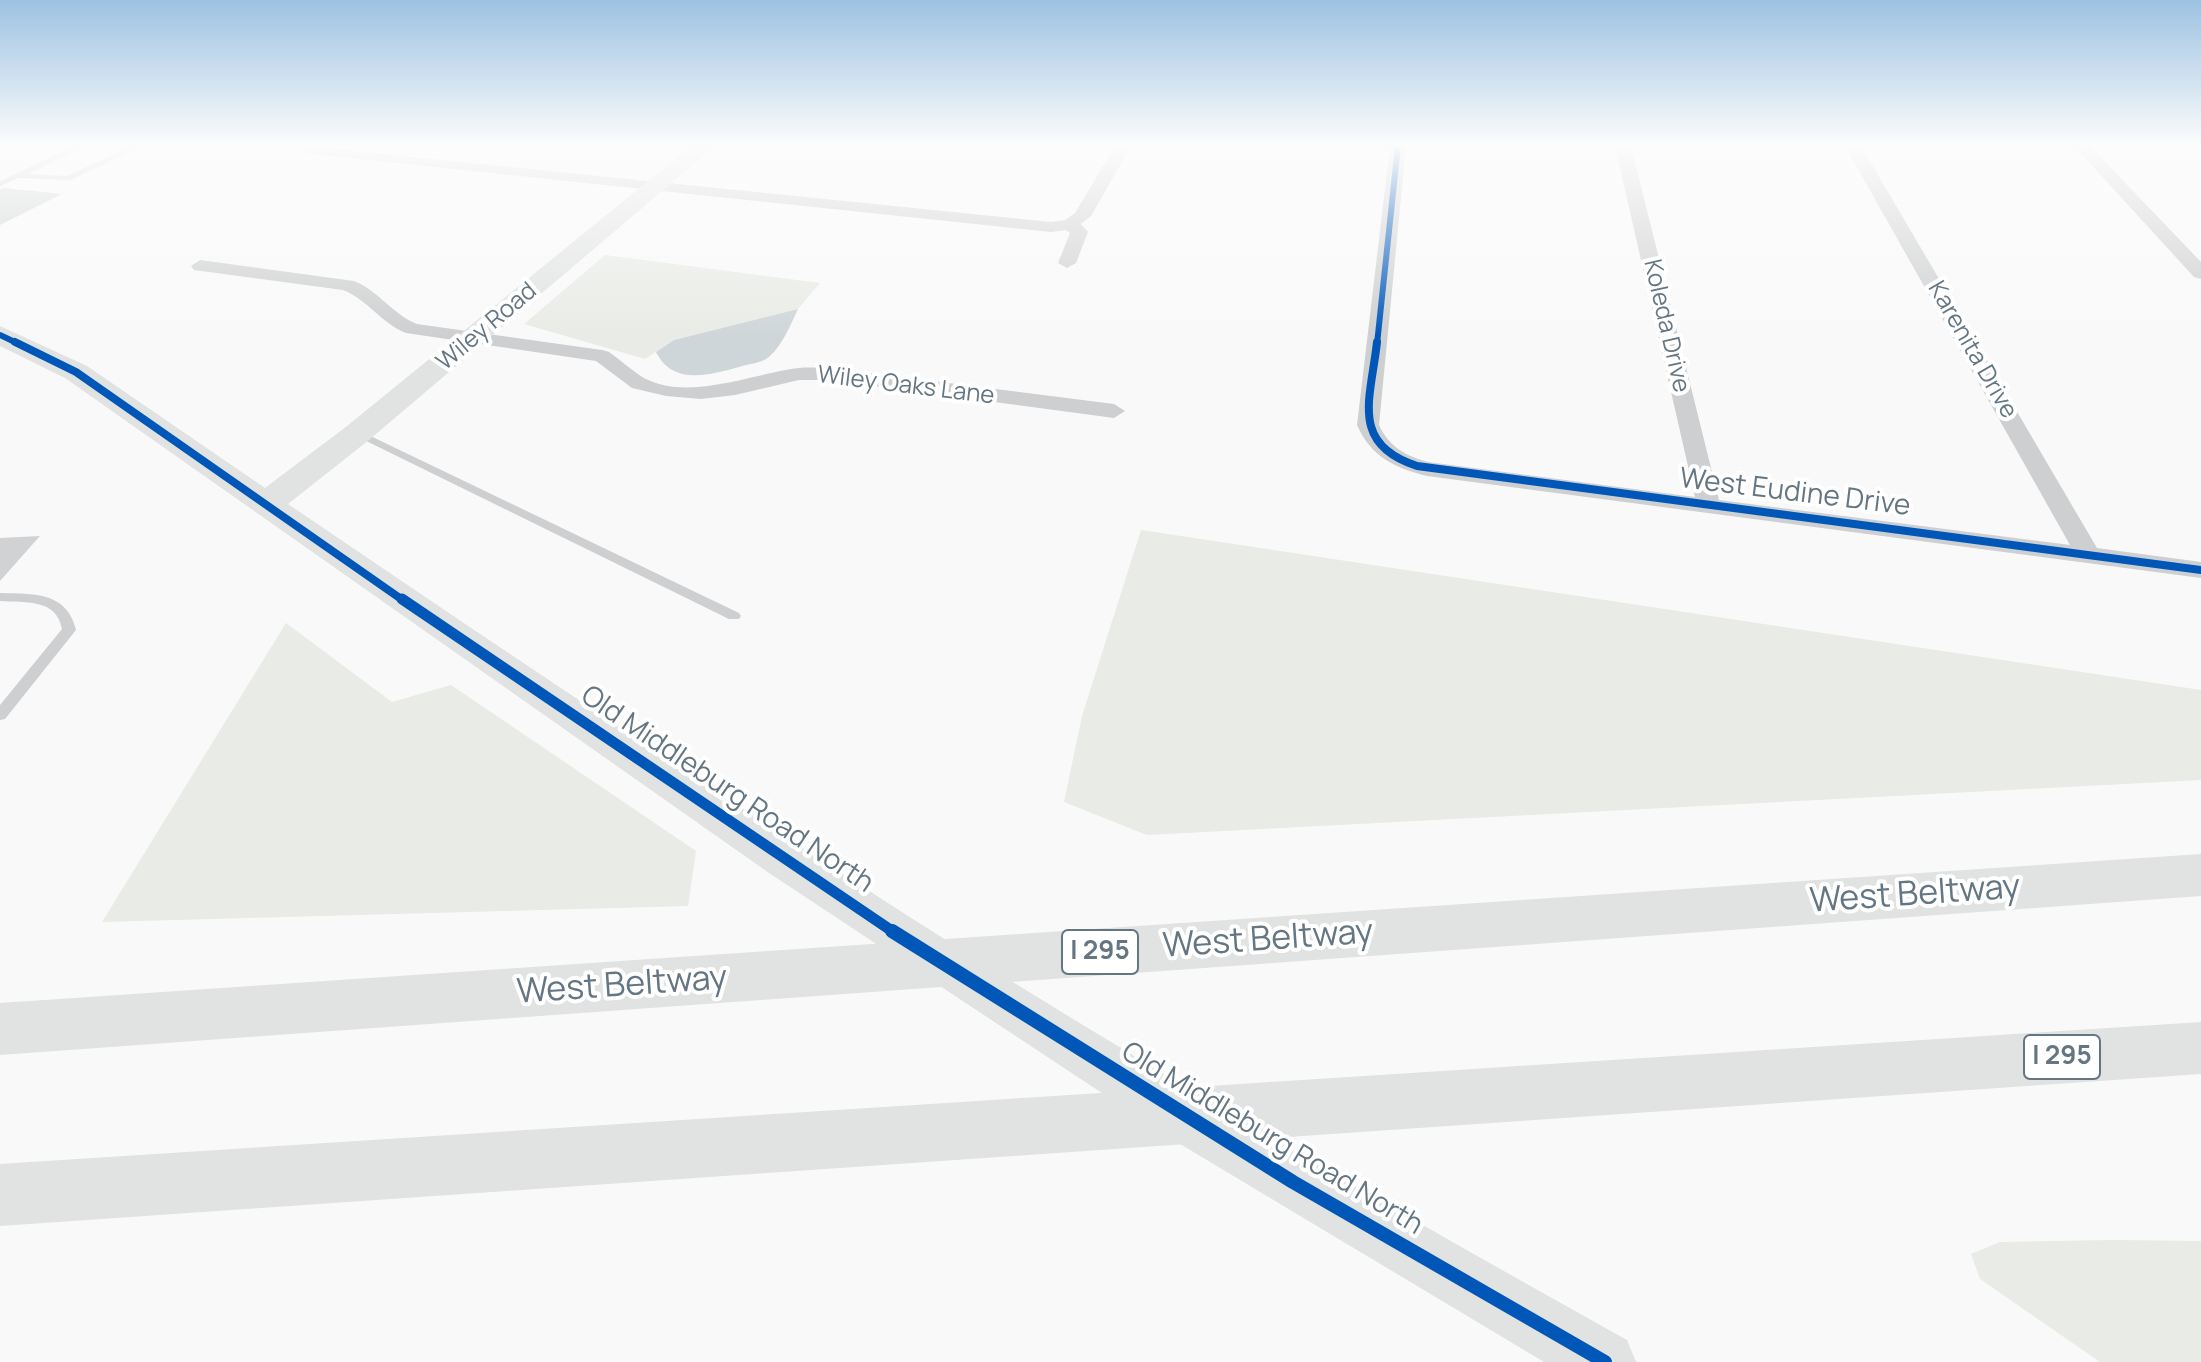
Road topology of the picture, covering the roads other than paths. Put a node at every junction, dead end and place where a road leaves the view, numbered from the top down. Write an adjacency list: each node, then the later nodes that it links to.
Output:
1 (628, 210): 13 (main road, Wiley Road)
2 (883, 210): 8 (street)
3 (1086, 210): 8 (street)
4 (1391, 210): 17 (street, West Eudine Drive)
5 (1638, 210): 17 (street, Koleda Drive)
6 (1890, 210): 18 (street, Karenita Drive)
7 (2142, 210): 11 (street)
8 (1070, 224): 9 (street)
9 (1067, 263)
10 (200, 266): 13 (street, Wiley Oaks Lane)
11 (2201, 273)
12 (0, 335): 16 (main road, Old Middleburg Road North)
13 (475, 338): 14 (street, Wiley Oaks Lane); 15 (main road, Wiley Road)
14 (1114, 411)
15 (358, 433): 16 (main road, Wiley Road); 21 (lane)
16 (266, 504): 27 (main road, Old Middleburg Road North)
17 (1709, 506): 18 (street, West Eudine Drive)
18 (2088, 555): 19 (street, West Eudine Drive)
19 (2201, 570)
20 (0, 597): 22 (lane)
21 (734, 616)
22 (0, 715)
23 (2201, 875): 24 (highway, West Beltway / I 295)
24 (0, 1029)
25 (2201, 1048): 26 (highway, I 295)
26 (0, 1195)
27 (1605, 1362)

